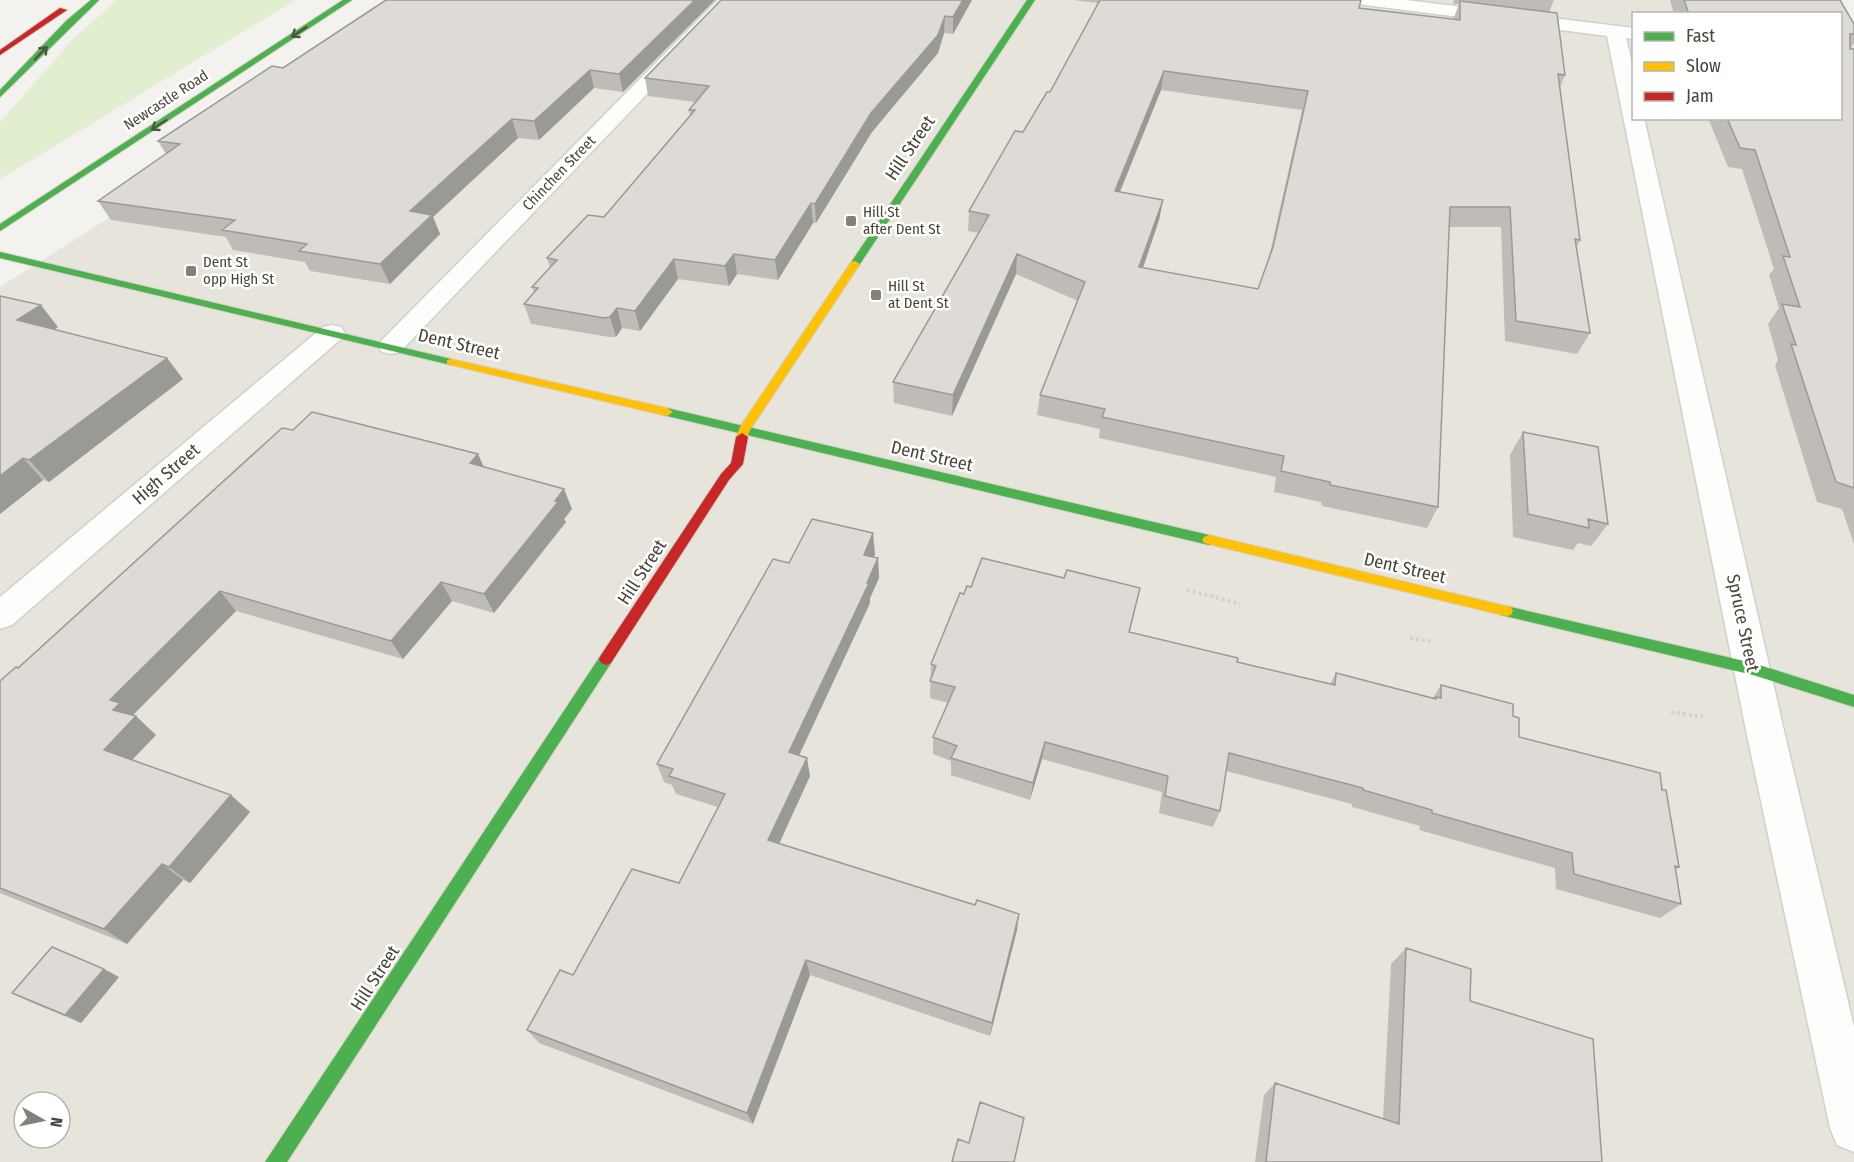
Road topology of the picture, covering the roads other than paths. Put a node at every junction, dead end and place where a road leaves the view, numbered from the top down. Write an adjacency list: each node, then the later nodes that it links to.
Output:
1 (78, 0): 9 (main road)
2 (95, 0): 10 (main road, one-way to 2)
3 (348, 0): 13 (main road, Newcastle Road, one-way to 13)
4 (728, 0): 16 (street, Chinchen Street)
5 (1031, 0): 17 (main road, Hill Street)
6 (1365, 0): 7 (street)
7 (1404, 2): 8 (street)
8 (1624, 32): 11 (street, Spruce Street)
9 (0, 53)
10 (0, 95)
11 (1632, 100)
12 (1635, 120): 19 (street, Spruce Street)
13 (0, 228)
14 (0, 255): 15 (main road, Dent Street)
15 (332, 333): 16 (main road, Dent Street); 18 (street, High Street)
16 (391, 346): 17 (main road, Dent Street)
17 (744, 430): 19 (main road, Dent Street); 22 (main road, Hill Street)
18 (0, 616)
19 (1754, 669): 20 (main road, Dent Street); 21 (street, Spruce Street)
20 (1854, 701)
21 (1854, 1128)
22 (275, 1162)

